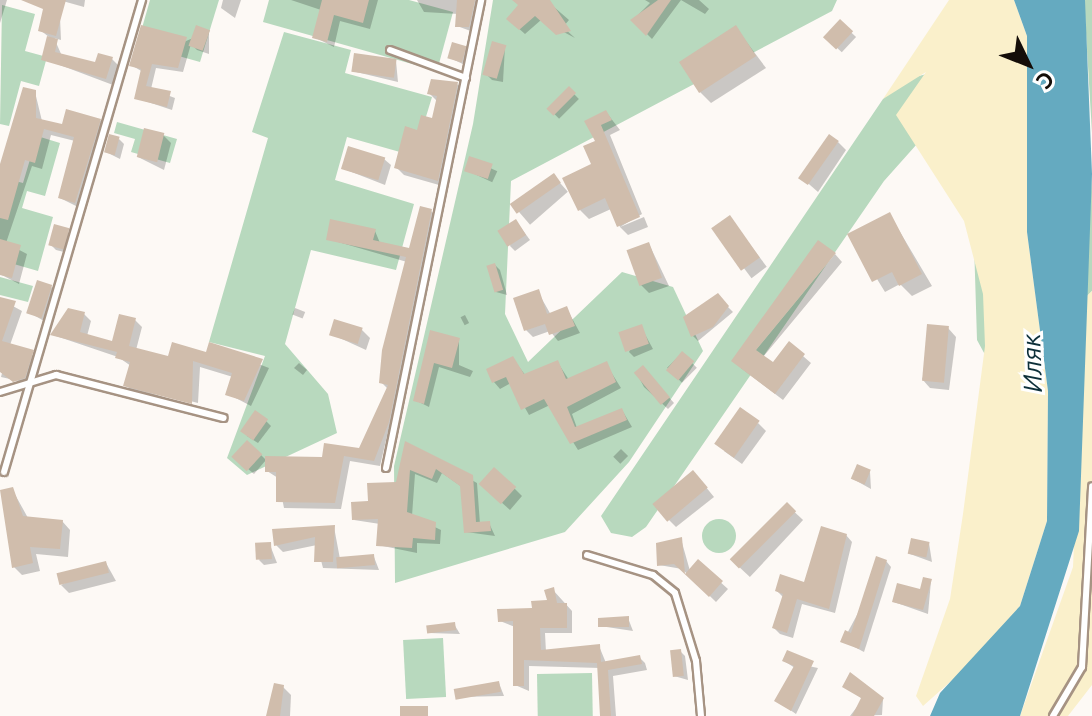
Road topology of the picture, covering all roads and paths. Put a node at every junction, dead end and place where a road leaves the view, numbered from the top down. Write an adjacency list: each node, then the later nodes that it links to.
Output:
1 (142, 0): 5 (lane)
2 (481, 0): 4 (lane)
3 (390, 50): 4 (lane)
4 (466, 78): 8 (lane)
5 (29, 386): 6 (lane); 7 (lane); 9 (lane)
6 (0, 392)
7 (224, 418)
8 (386, 468)
9 (4, 472)
10 (1092, 486): 12 (lane)
11 (587, 555): 13 (lane)
12 (1090, 585): 14 (lane)
13 (701, 716)
14 (1053, 716)

